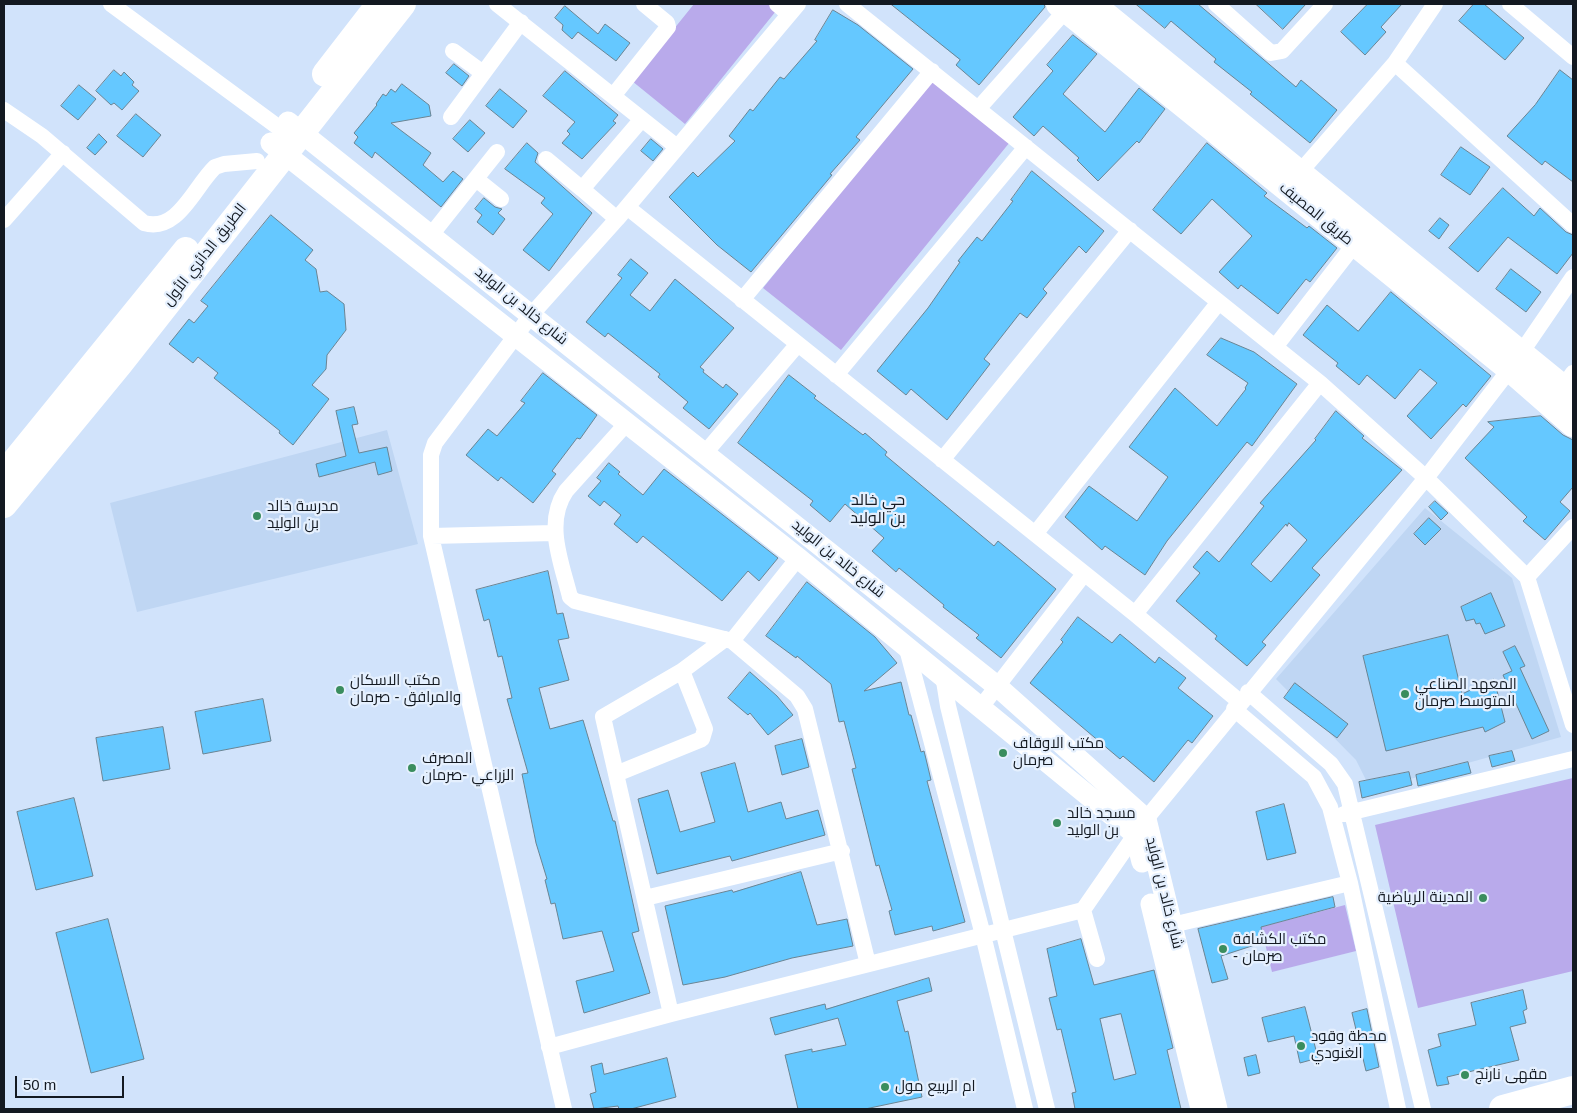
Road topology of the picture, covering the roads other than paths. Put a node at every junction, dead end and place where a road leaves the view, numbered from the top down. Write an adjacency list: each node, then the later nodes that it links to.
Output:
1 (111, 4): 25 (street)
2 (379, 4): 25 (main road, الطريق الدائري الأول)
3 (403, 4): 25 (main road, الطريق الدائري الأول)
4 (497, 4): 14 (street)
5 (644, 4): 20 (street)
6 (847, 4): 18 (street)
7 (1092, 4): 31 (main road, طريق المصيف)
8 (1216, 4): 9 (street)
9 (1325, 4)
10 (1435, 4): 17 (street)
11 (1510, 4): 16 (street)
12 (788, 7): 26 (street)
13 (1062, 7): 21 (street); 40 (main road, طريق المصيف)
14 (521, 22): 19 (street); 20 (street)
15 (453, 51): 19 (street)
16 (1573, 57)
17 (1395, 63): 31 (street); 37 (street)
18 (932, 72): 21 (street); 42 (street)
19 (483, 73): 23 (street)
20 (613, 96): 24 (street)
21 (978, 109): 27 (street)
22 (4, 110): 29 (street)
23 (450, 116)
24 (642, 119): 26 (street); 33 (street)
25 (281, 140): 29 (street); 39 (street, شارع خالد بن الوليد); 45 (street, شارع خالد بن الوليد); 56 (main road, الطريق الدائري الأول); 58 (main road, الطريق الدائري الأول)
26 (677, 147): 35 (street)
27 (1026, 147): 38 (street); 49 (street)
28 (497, 152): 32 (street)
29 (63, 153): 36 (street)
30 (546, 159): 33 (street)
31 (1300, 172): 48 (main road, طريق المصيف)
32 (476, 179): 34 (street); 39 (street)
33 (582, 189): 35 (street)
34 (501, 199)
35 (622, 213): 42 (street); 44 (street)
36 (4, 220)
37 (1573, 225)
38 (1130, 230): 43 (street); 55 (street)
39 (431, 234): 44 (street, شارع خالد بن الوليد)
40 (1354, 245): 47 (street); 48 (main road, طريق المصيف)
41 (1573, 277): 48 (street)
42 (742, 300): 46 (street)
43 (1219, 302): 47 (street); 61 (street)
44 (532, 314): 45 (street); 54 (street, شارع خالد بن الوليد)
45 (516, 336): 52 (street, شارع خالد بن الوليد); 62 (street)
46 (798, 344): 49 (street); 54 (street)
47 (1275, 347): 50 (street)
48 (1515, 360): 51 (main road, طريق المصيف); 53 (main road, طريق المصيف); 57 (street)
49 (836, 375): 55 (street)
50 (1320, 382): 57 (street); 66 (street)
51 (1570, 386)
52 (627, 423): 60 (street); 63 (street, شارع خالد بن الوليد)
53 (1573, 424)
54 (705, 453): 71 (street, شارع خالد بن الوليد)
55 (942, 460): 61 (street)
56 (4, 474)
57 (1426, 478): 65 (street); 72 (street)
58 (4, 505)
59 (1573, 527): 65 (street)
60 (554, 533): 62 (street); 67 (street)
61 (1035, 534): 64 (street)
62 (431, 536): 92 (street)
63 (798, 558): 67 (street); 68 (street, شارع خالد بن الوليد)
64 (1084, 574): 66 (street); 71 (street)
65 (1527, 577): 76 (street)
66 (1135, 614): 72 (street)
67 (729, 640): 69 (street); 82 (street)
68 (907, 649): 70 (street, شارع خالد بن الوليد); 75 (street)
69 (682, 671): 78 (street); 78 (street)
70 (943, 675): 73 (street); 74 (street, شارع خالد بن الوليد)
71 (998, 687): 74 (street); 81 (street, شارع خالد بن الوليد)
72 (1241, 701): 79 (street); 80 (street); 81 (street)
73 (948, 706): 75 (street); 87 (street)
74 (981, 707): 81 (street, شارع خالد بن الوليد)
75 (925, 711): 88 (street)
76 (1573, 725)
77 (1573, 759): 79 (street)
78 (616, 774): 84 (street)
79 (1353, 812): 80 (street); 101 (street)
80 (1332, 817): 83 (street)
81 (1141, 826): 85 (street); 86 (street, شارع خالد بن الوليد); 93 (street, شارع خالد بن الوليد)
82 (842, 851): 84 (street); 90 (street)
83 (1350, 883): 86 (street); 100 (street)
84 (644, 898): 91 (street)
85 (1083, 910): 87 (street); 89 (street)
86 (1172, 925): 93 (street, شارع خالد بن الوليد)
87 (1003, 930): 88 (street); 97 (street)
88 (983, 936): 90 (street); 96 (street)
89 (1097, 959)
90 (868, 964): 91 (street)
91 (671, 1014): 92 (street)
92 (549, 1047): 95 (street)
93 (1201, 1076): 98 (street, شارع خالد بن الوليد); 99 (street, شارع خالد بن الوليد)
94 (1573, 1090): 102 (highway)
95 (564, 1109)
96 (1026, 1109)
97 (1046, 1109)
98 (1201, 1109)
99 (1217, 1109)
100 (1398, 1109)
101 (1423, 1109)
102 (1503, 1109)

